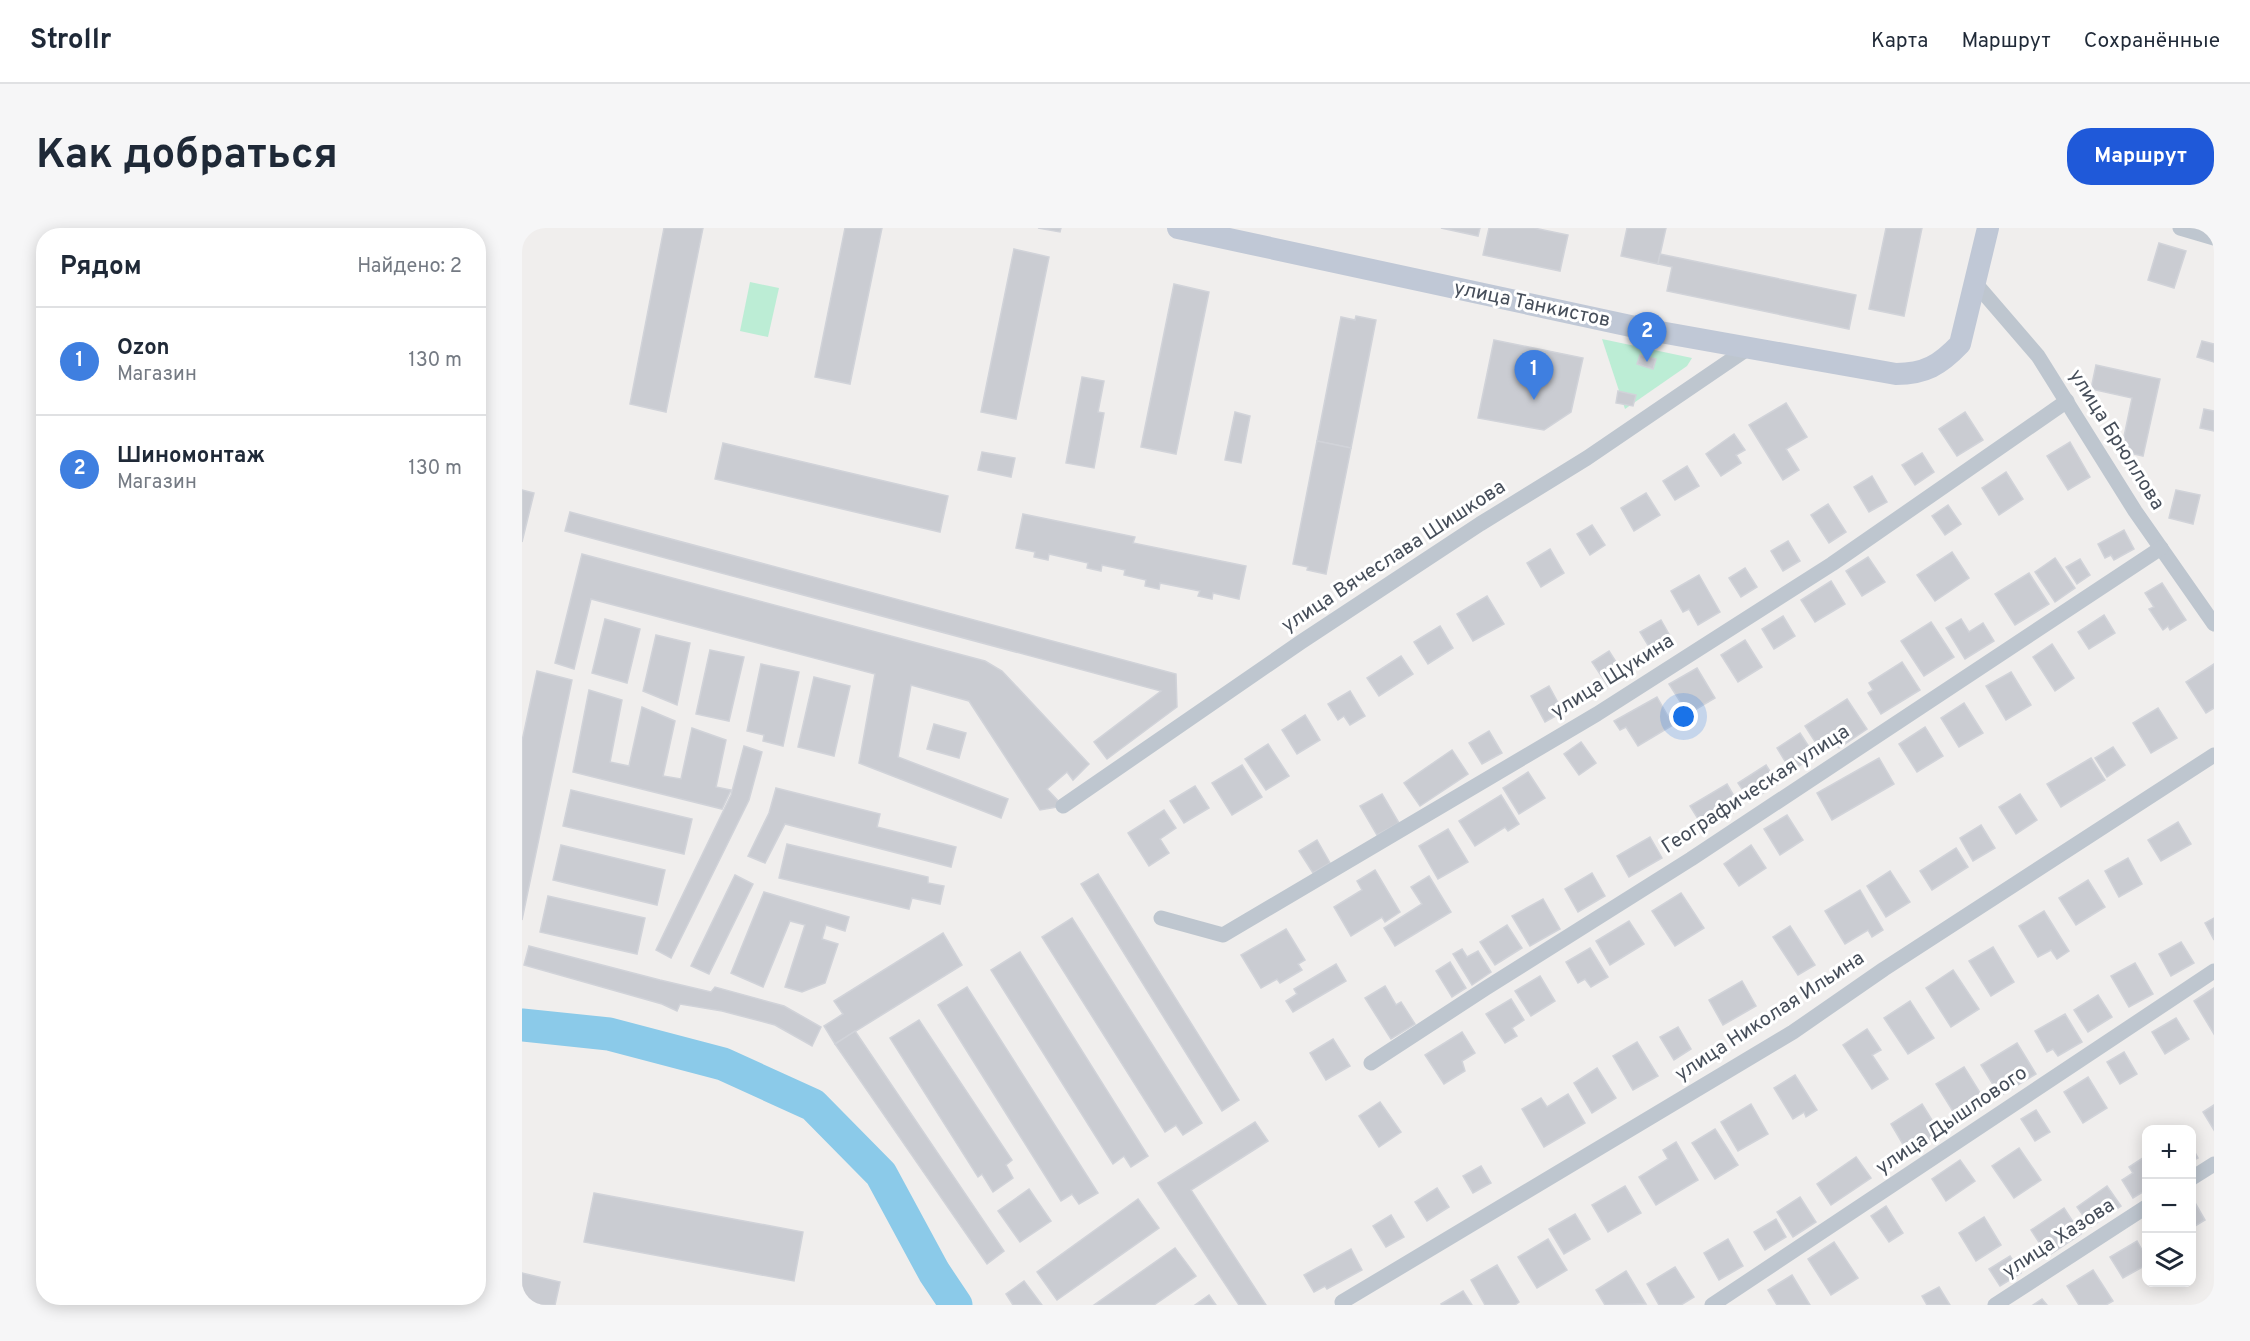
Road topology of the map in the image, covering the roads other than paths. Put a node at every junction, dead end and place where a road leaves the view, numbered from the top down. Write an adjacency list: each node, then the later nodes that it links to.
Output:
1 (1178, 228): 6 (main road, улица Танкистов)
2 (1988, 228): 5 (main road, улица Танкистов)
3 (2180, 228): 4 (street)
4 (2214, 238)
5 (1976, 284): 6 (main road, улица Танкистов); 7 (street, улица Брюллова)
6 (1750, 347): 11 (street, улица Вячеслава Шишкова)
7 (2067, 401): 8 (street, улица Брюллова); 12 (street, улица Щукина)
8 (2161, 548): 9 (street, улица Брюллова); 14 (street, Географическая улица)
9 (2214, 624)
10 (2214, 755): 18 (street, улица Николая Ильина)
11 (1063, 806)
12 (1161, 918)
13 (2214, 971): 19 (street, улица Дышлового)
14 (1371, 1063)
15 (2214, 1164): 16 (street)
16 (2196, 1176)
17 (2142, 1211): 20 (street, улица Хазова)
18 (1342, 1302)
19 (1712, 1305)
20 (1995, 1305)

